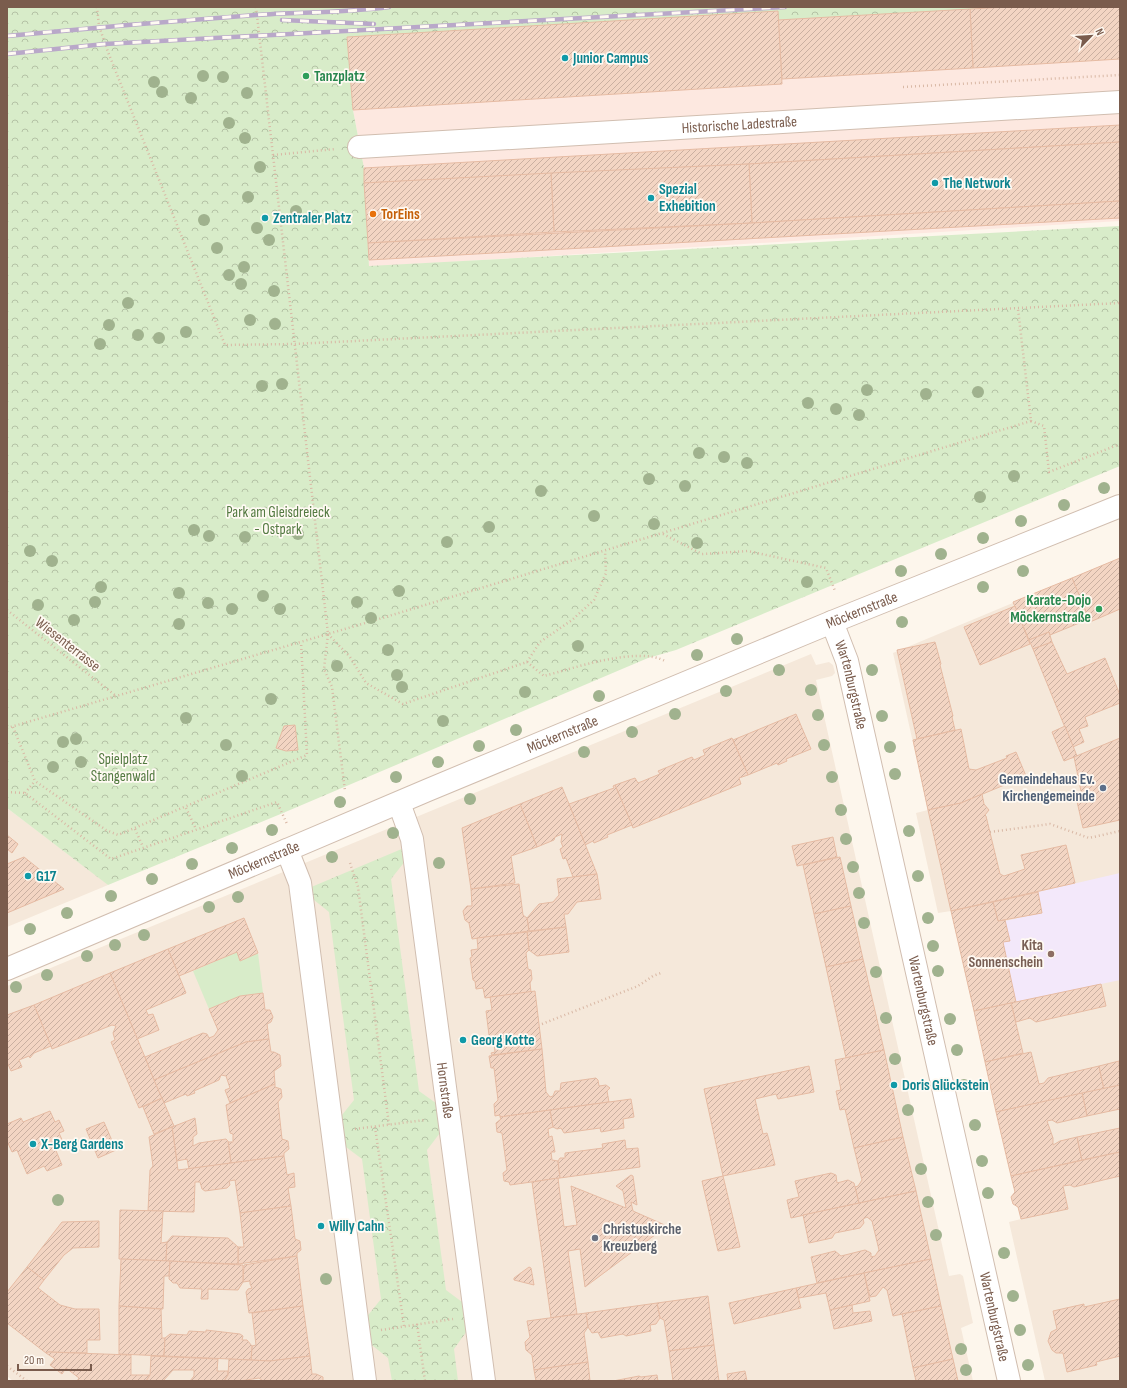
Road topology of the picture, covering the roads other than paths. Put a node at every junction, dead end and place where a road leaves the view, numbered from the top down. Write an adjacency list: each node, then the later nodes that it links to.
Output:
1 (1120, 102): 2 (street, Historische Ladestraße)
2 (359, 147)
3 (1120, 506): 4 (street, Möckernstraße)
4 (832, 622): 5 (street, Möckernstraße); 10 (street, Wartenburgstraße)
5 (399, 803): 6 (street, Möckernstraße); 9 (street, Hornstraße)
6 (287, 850): 7 (street, Möckernstraße); 8 (street)
7 (7, 969)
8 (365, 1381)
9 (484, 1381)
10 (1009, 1381)

